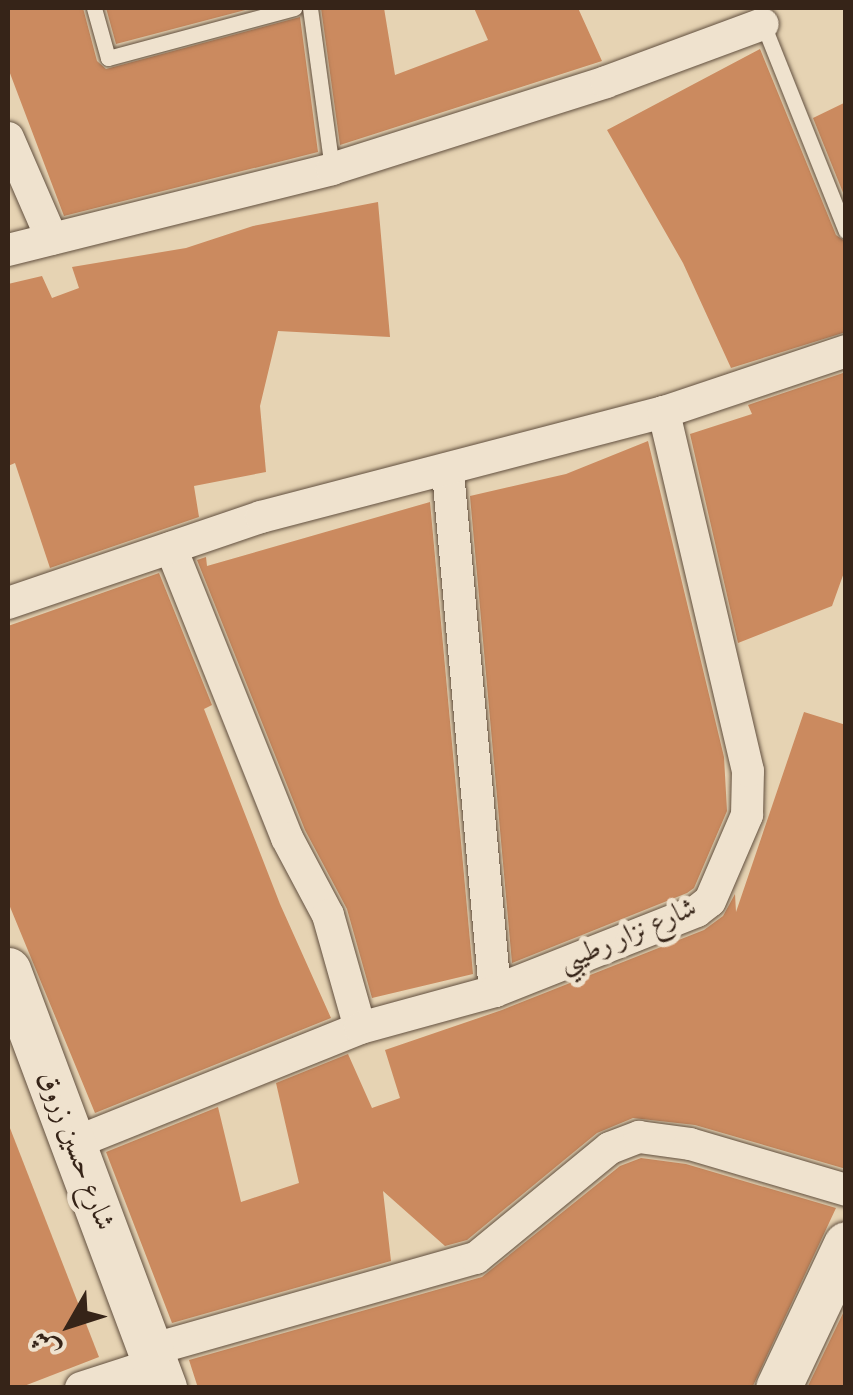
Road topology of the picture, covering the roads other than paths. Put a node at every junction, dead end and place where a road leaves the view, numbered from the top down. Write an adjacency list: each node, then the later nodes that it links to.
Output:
1 (94, 8): 2 (lane)
2 (294, 8)
3 (310, 8): 6 (lane)
4 (763, 24): 6 (street); 7 (lane)
5 (8, 138): 8 (street)
6 (332, 169): 8 (street)
7 (846, 231)
8 (52, 238): 9 (street)
9 (8, 250)
10 (846, 352): 11 (street)
11 (664, 412): 12 (street); 16 (street, شارع نزار رطيبي)
12 (448, 472): 13 (street); 16 (street)
13 (171, 548): 14 (street); 17 (street)
14 (8, 603)
15 (8, 970): 18 (street, شارع حسين زروق)
16 (495, 991): 17 (street, شارع نزار رطيبي)
17 (360, 1028): 18 (street, شارع نزار رطيبي)
18 (72, 1144): 21 (street, شارع حسين زروق)
19 (846, 1190): 21 (street)
20 (846, 1244): 23 (street)
21 (156, 1367): 22 (street)
22 (80, 1388)
23 (778, 1388)

